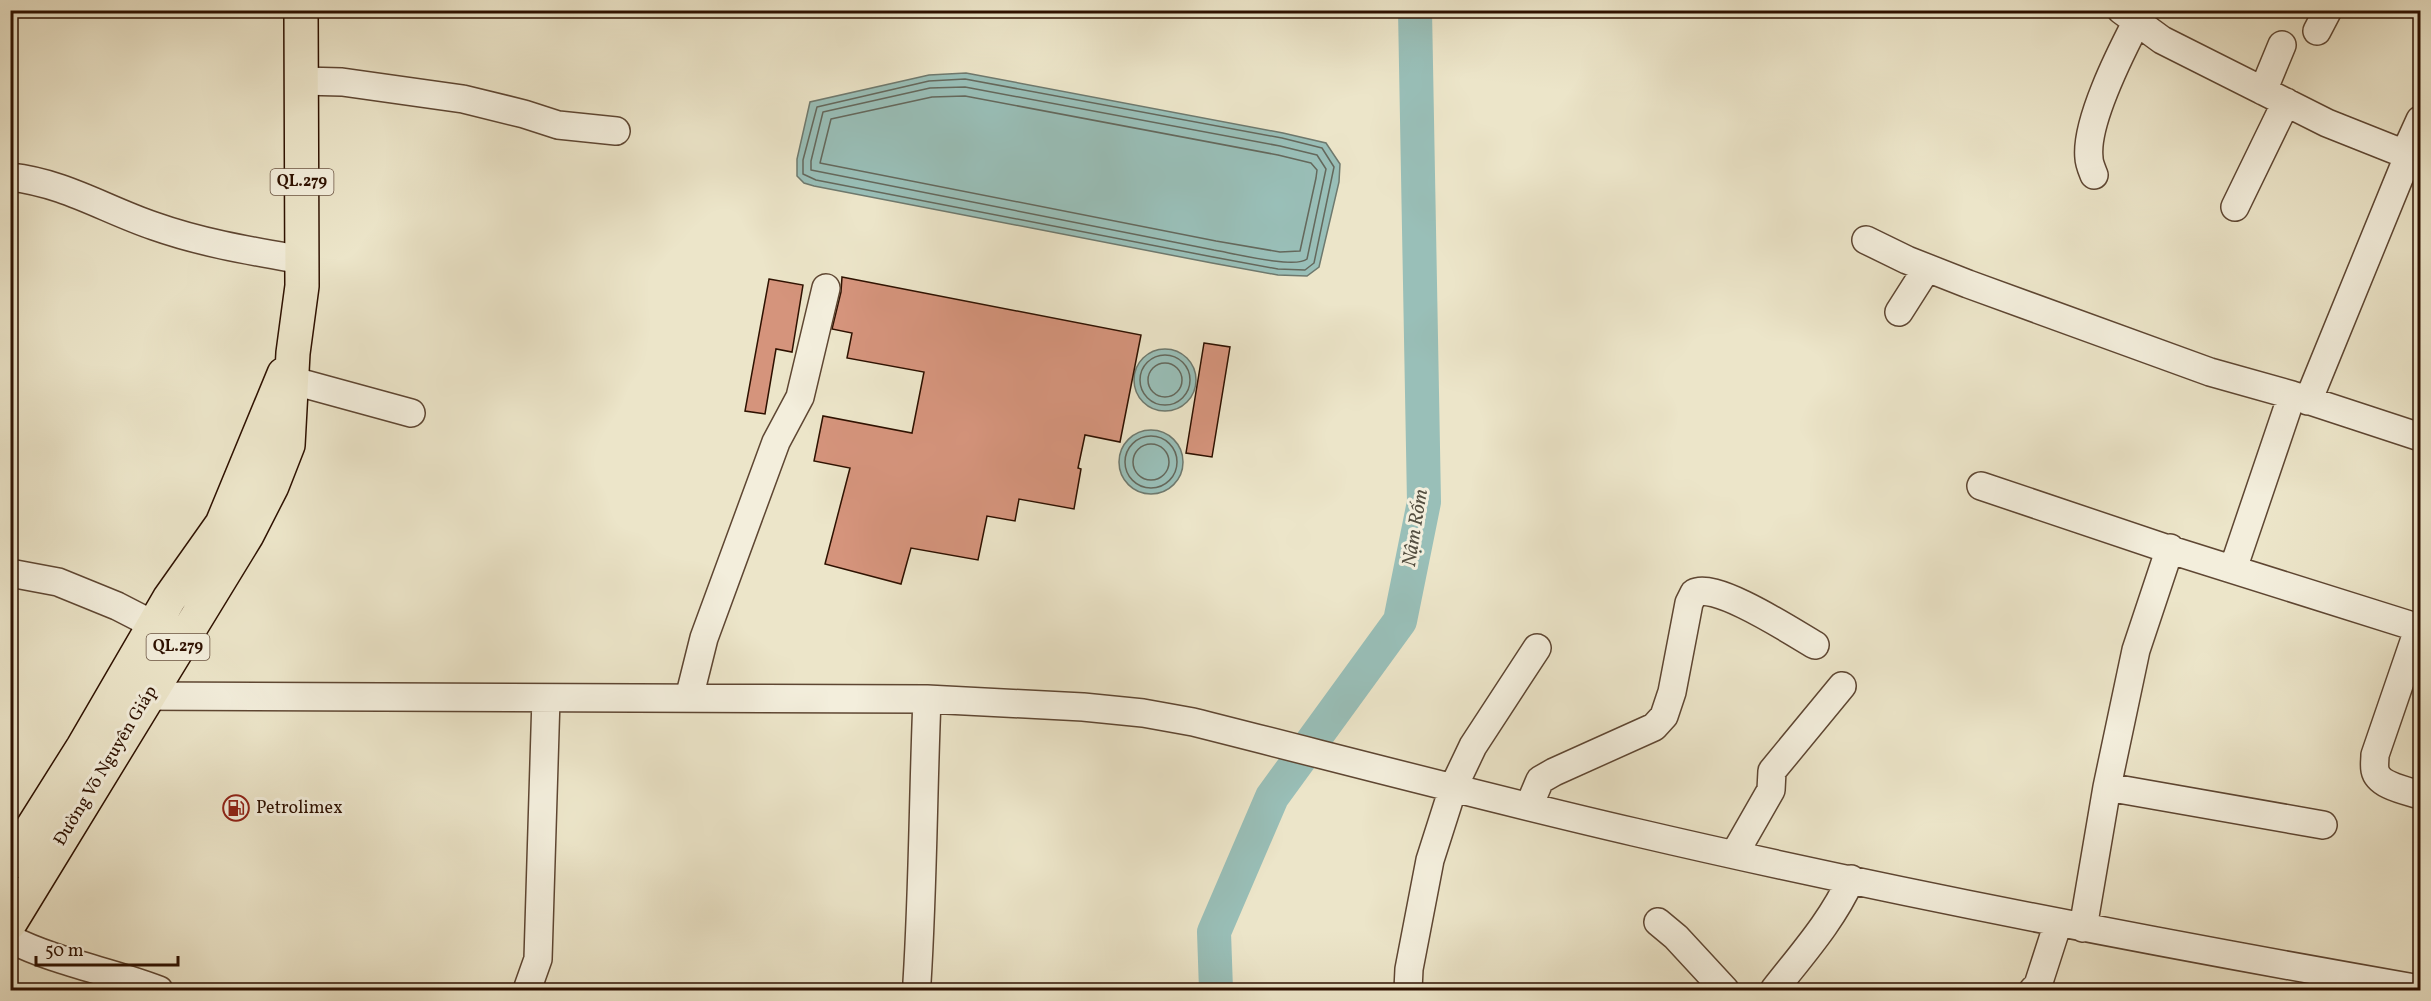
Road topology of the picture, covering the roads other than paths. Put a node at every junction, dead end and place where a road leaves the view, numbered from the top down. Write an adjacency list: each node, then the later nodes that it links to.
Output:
1 (301, 10): 4 (highway, QL.279)
2 (2129, 17): 5 (street); 9 (street)
3 (2282, 45): 5 (street)
4 (302, 81): 7 (street); 13 (highway, QL.279)
5 (2275, 97): 8 (street); 11 (street)
6 (2421, 120): 8 (street)
7 (616, 131)
8 (2412, 156): 18 (street)
9 (2094, 175)
10 (10, 177): 13 (street)
11 (2235, 207)
12 (1866, 240): 14 (street)
13 (302, 260): 17 (highway, QL.279)
14 (1927, 268): 16 (street); 18 (street)
15 (826, 288): 33 (street)
16 (1899, 312)
17 (289, 370): 19 (street); 25 (highway, Đường Võ Nguyên Giáp / QL.279); 31 (highway, Đường Võ Nguyên Giáp / QL.279)
18 (2300, 398): 20 (street); 23 (street)
19 (411, 413)
20 (2421, 437)
21 (1981, 486): 22 (street)
22 (2170, 548): 23 (street); 36 (street)
23 (2233, 569): 26 (street)
24 (10, 573): 25 (street)
25 (154, 625): 30 (highway, Đường Võ Nguyên Giáp / QL.279)
26 (2420, 626): 37 (street)
27 (1815, 645): 38 (street)
28 (1537, 648): 35 (street)
29 (1842, 686): 40 (street)
30 (113, 694): 31 (street); 41 (highway, Đường Võ Nguyên Giáp / QL.279)
31 (148, 696): 32 (street); 43 (highway, Đường Võ Nguyên Giáp / QL.279)
32 (546, 698): 33 (street); 51 (street)
33 (689, 698): 34 (street)
34 (927, 699): 35 (street); 47 (street)
35 (1444, 786): 38 (street); 48 (street)
36 (2107, 787): 39 (street); 45 (street)
37 (2421, 795)
38 (1529, 806): 40 (street)
39 (2323, 825)
40 (1735, 853): 42 (street)
41 (10, 863)
42 (1851, 879): 45 (street); 53 (street)
43 (10, 922)
44 (1658, 922): 52 (street)
45 (2070, 926): 49 (street); 54 (street)
46 (10, 939): 50 (street)
47 (917, 982)
48 (1416, 987)
49 (2421, 989)
50 (159, 990)
51 (527, 990)
52 (1725, 990)
53 (1774, 990)
54 (2033, 990)

